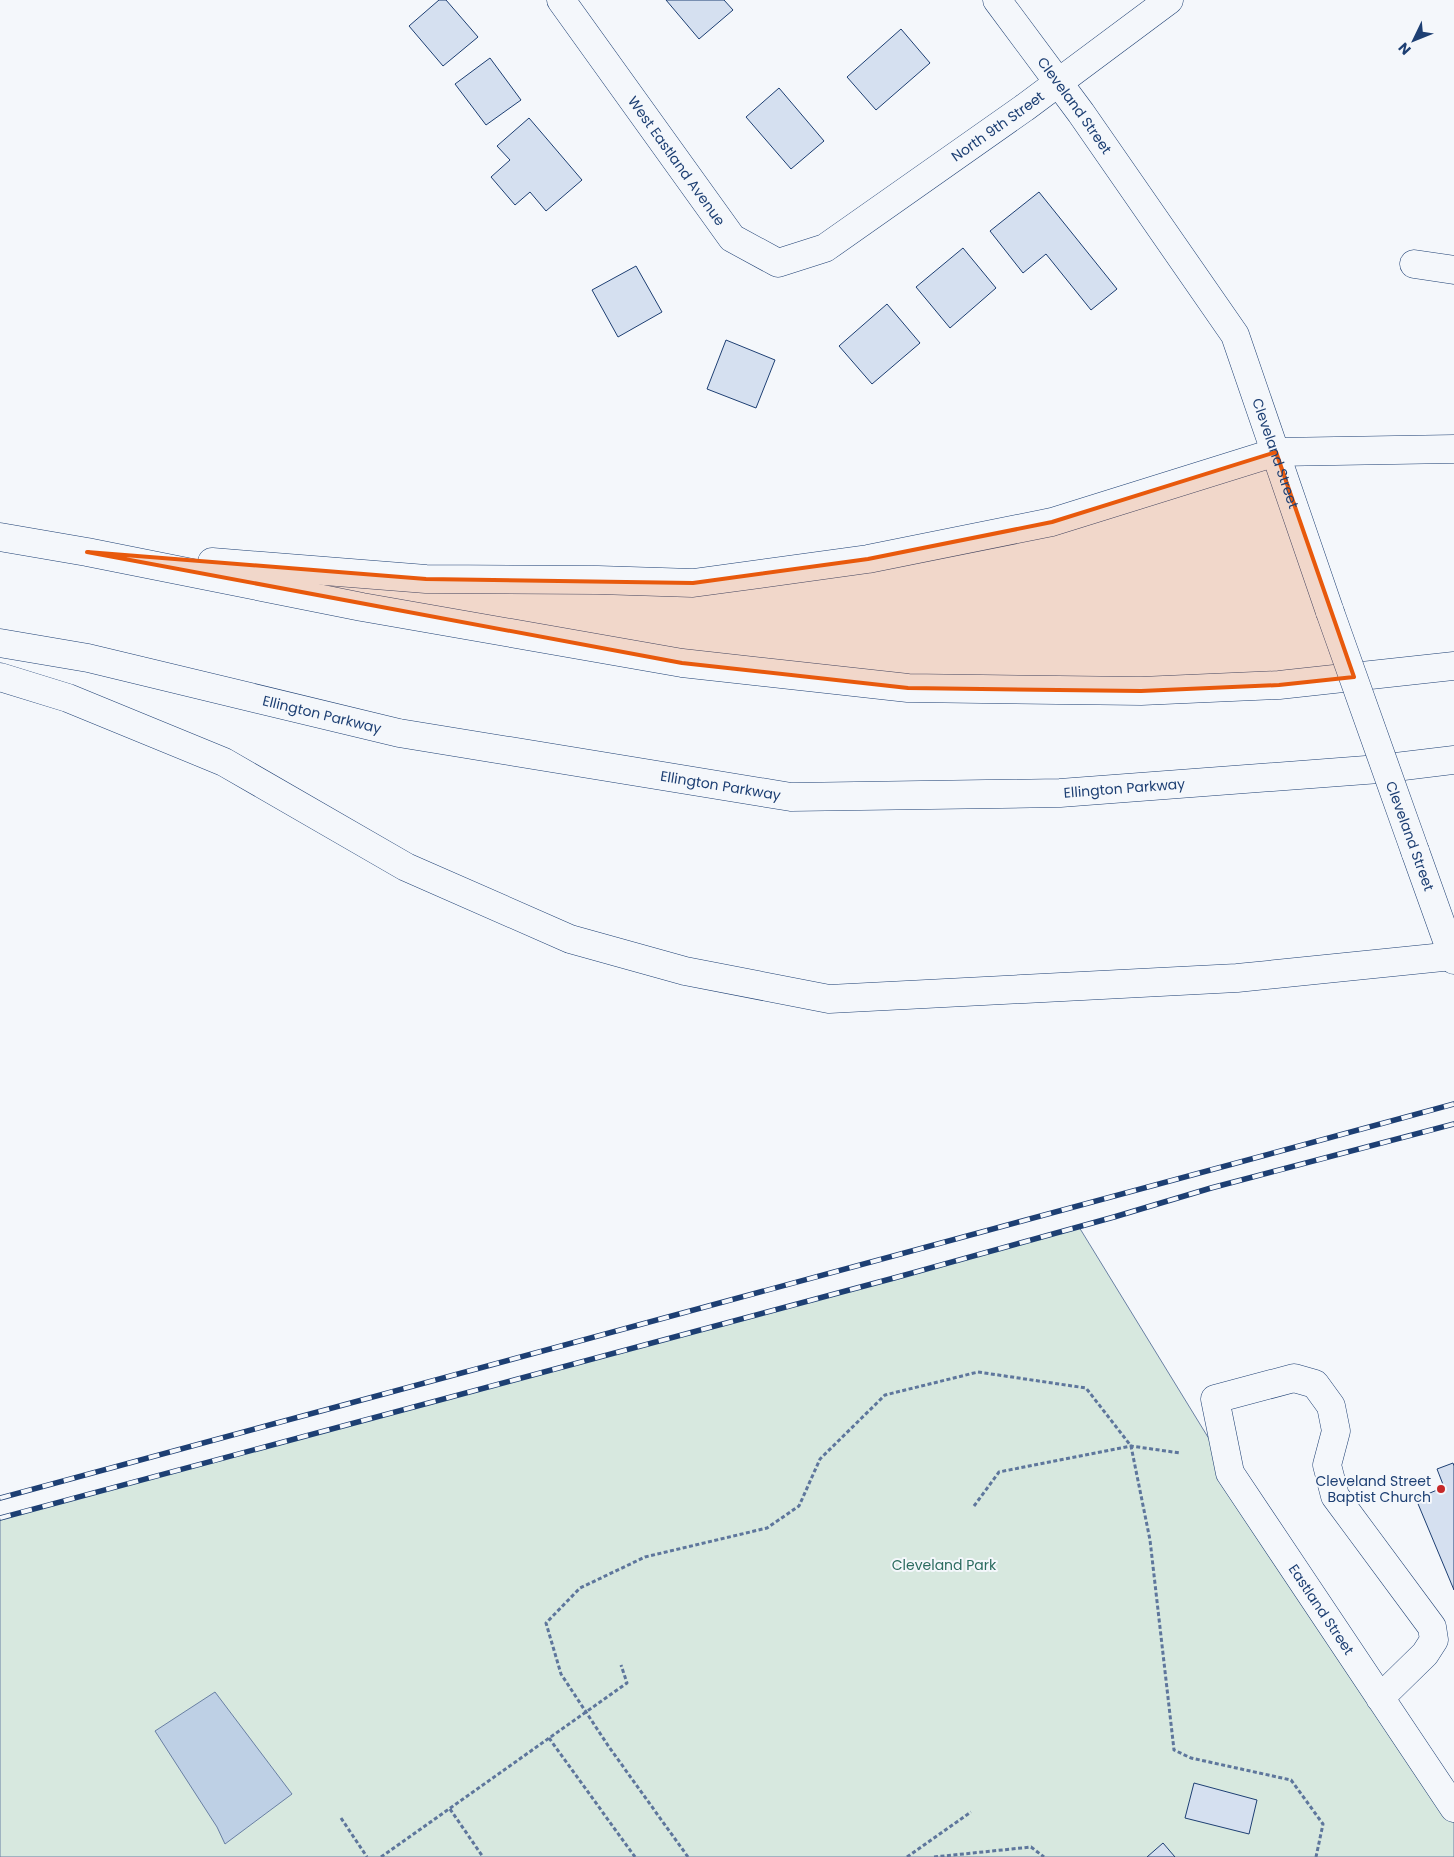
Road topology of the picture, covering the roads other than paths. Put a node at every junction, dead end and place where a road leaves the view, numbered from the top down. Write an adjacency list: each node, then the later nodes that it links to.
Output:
1 (561, 0): 5 (main road, West Eastland Avenue)
2 (997, 0): 4 (main road, Cleveland Street)
3 (1169, 0): 4 (main road, North 9th Street)
4 (1058, 81): 5 (main road, North 9th Street); 9 (main road, Cleveland Street)
5 (824, 248)
6 (1414, 264): 7 (main road)
7 (1454, 270)
8 (1454, 449): 9 (main road)
9 (1276, 452): 11 (main road); 16 (main road, Cleveland Street, bridge)
10 (0, 537): 11 (main road)
11 (86, 552): 13 (main road)
12 (0, 643): 15 (main road, Ellington Parkway)
13 (1454, 666)
14 (0, 677): 16 (main road)
15 (1454, 760)
16 (1453, 957)
17 (1380, 1698): 17 (main road, Eastland Street); 18 (main road, Eastland Street)
18 (1454, 1808)

